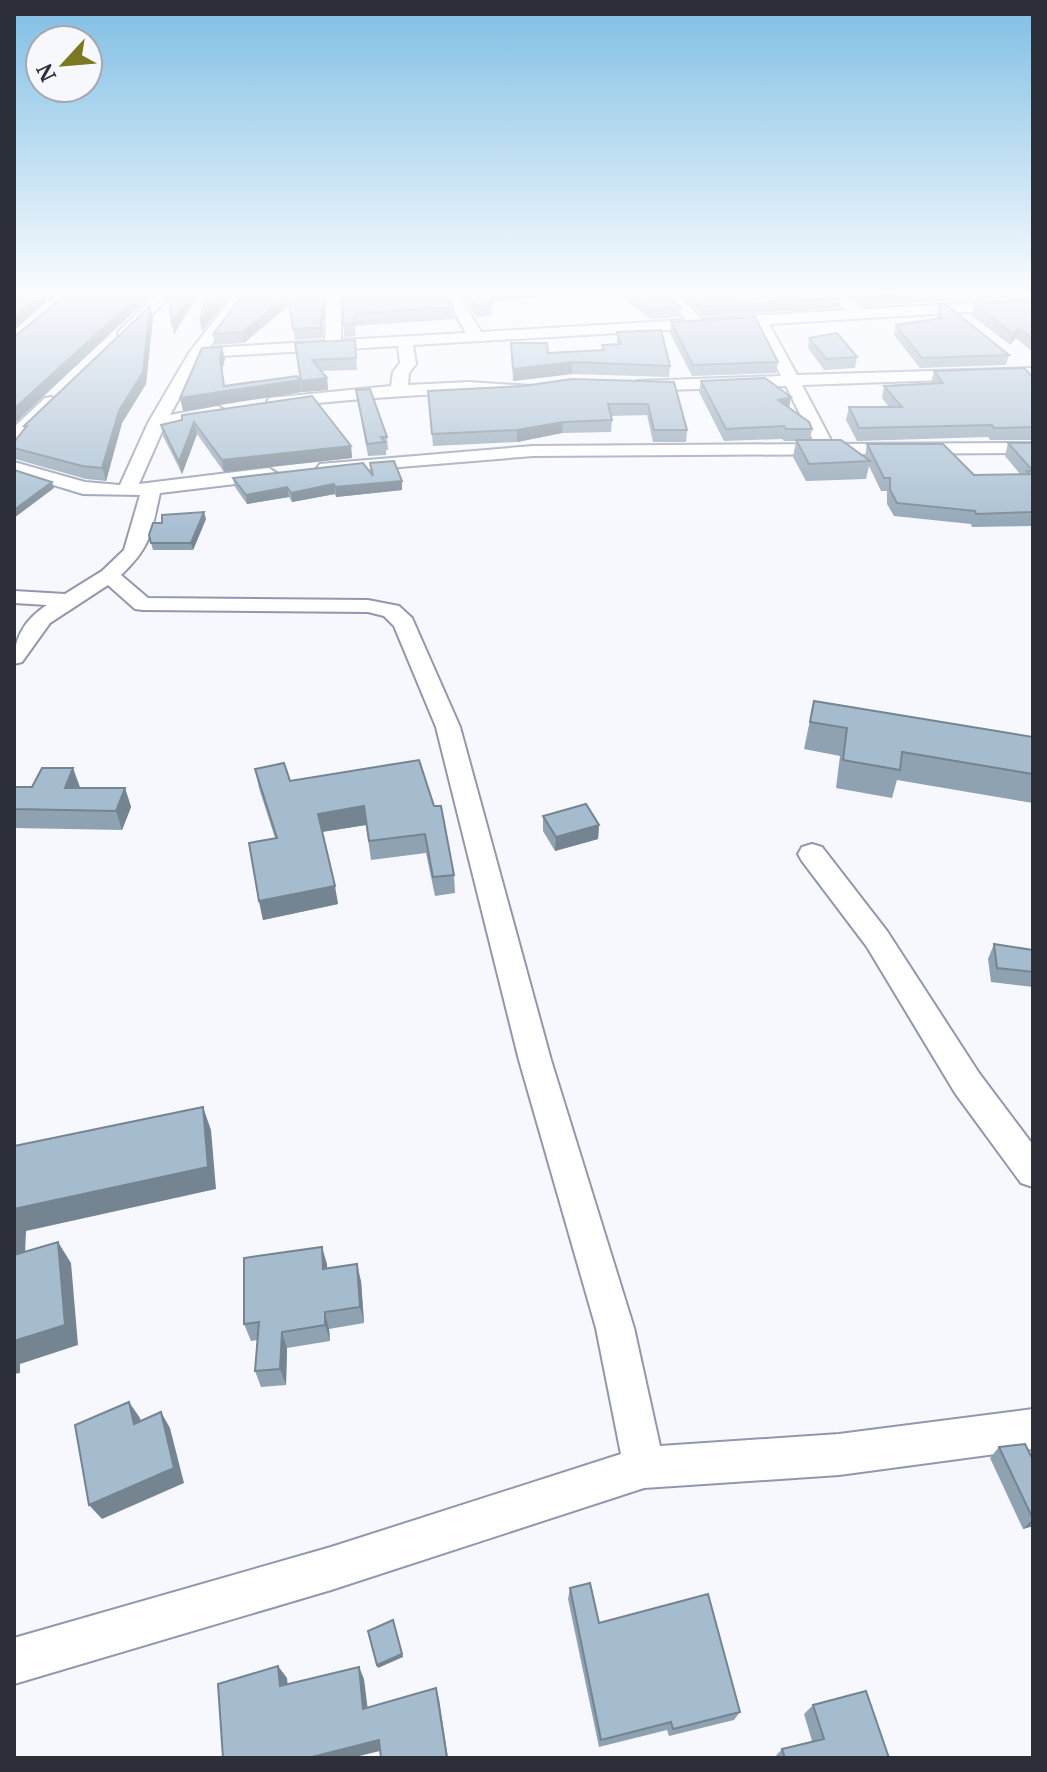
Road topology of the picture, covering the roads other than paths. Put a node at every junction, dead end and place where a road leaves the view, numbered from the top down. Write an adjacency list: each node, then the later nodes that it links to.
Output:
1 (183, 377): 12 (street)
2 (400, 377): 9 (street)
3 (790, 377): 5 (street)
4 (951, 377): 5 (street)
5 (793, 382): 6 (street); 15 (street)
6 (620, 385)
7 (68, 386): 13 (street)
8 (548, 386): 9 (street)
9 (399, 390): 10 (street)
10 (258, 405)
11 (230, 410): 12 (street)
12 (157, 423): 18 (street)
13 (14, 437)
14 (1033, 448): 15 (street)
15 (827, 450): 17 (street)
16 (14, 467): 18 (street)
17 (151, 489): 18 (street); 19 (street)
18 (127, 491)
19 (109, 575): 21 (street); 26 (street)
20 (14, 597): 21 (street)
21 (66, 600): 22 (street)
22 (14, 657)
23 (812, 854): 24 (street)
24 (1033, 1172)
25 (1033, 1429): 26 (street)
26 (644, 1467): 27 (street)
27 (14, 1661)

